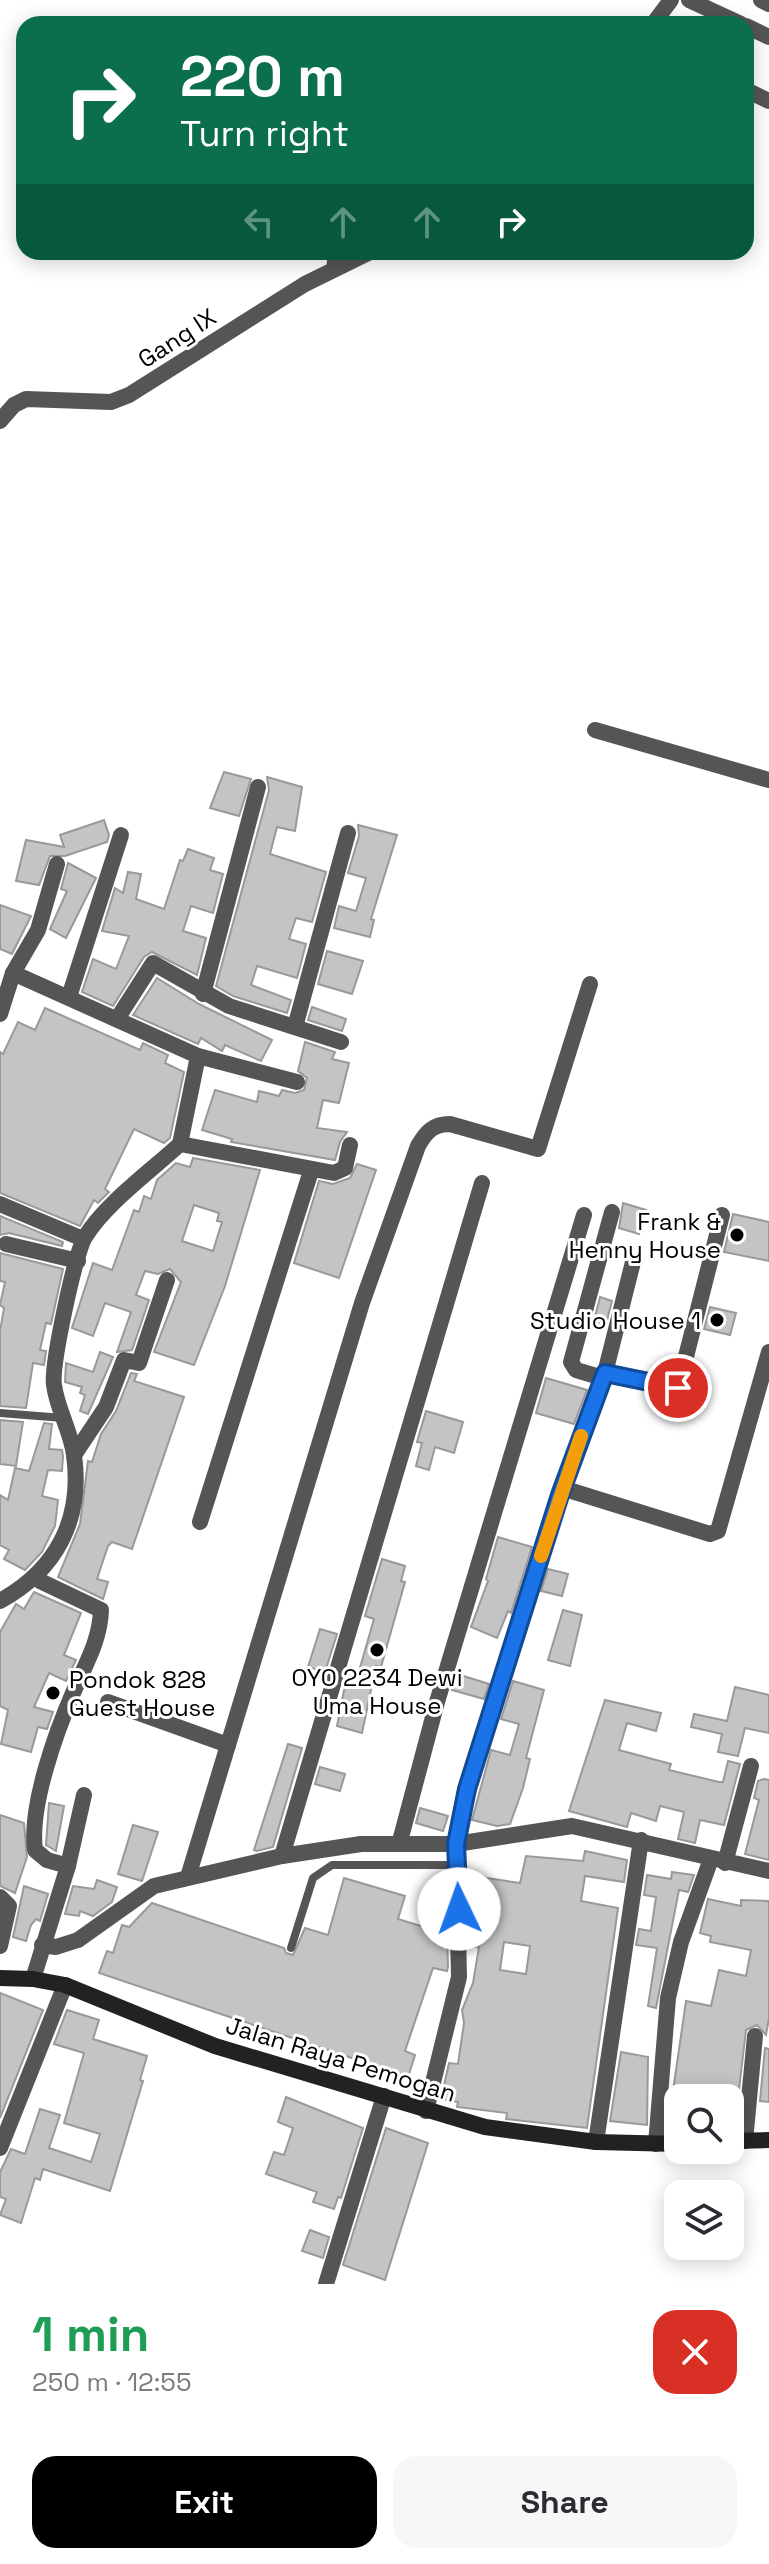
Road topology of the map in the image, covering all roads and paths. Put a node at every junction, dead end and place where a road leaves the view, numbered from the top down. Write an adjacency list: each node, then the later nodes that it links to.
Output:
1 (689, 0): 4 (street)
2 (761, 0): 3 (street)
3 (769, 4)
4 (724, 16)
5 (331, 260): 7 (lane)
6 (353, 260): 7 (street, Gang IX)
7 (330, 271): 8 (street, Gang IX)
8 (0, 421)
9 (595, 730): 10 (street)
10 (769, 780)
11 (258, 787): 17 (street)
12 (348, 833): 21 (street)
13 (121, 835): 18 (street)
14 (57, 864): 15 (street)
15 (13, 973): 18 (street); 19 (street)
16 (590, 984): 50 (street)
17 (203, 994): 20 (street); 21 (street)
18 (69, 997): 20 (street)
19 (0, 1014)
20 (117, 1019): 23 (street)
21 (295, 1027): 22 (street)
22 (341, 1042)
23 (198, 1056): 24 (street); 25 (street)
24 (297, 1082)
25 (180, 1144): 27 (street); 33 (street)
26 (350, 1145): 27 (street)
27 (311, 1171): 44 (street)
28 (482, 1183): 56 (street)
29 (0, 1204): 33 (street)
30 (612, 1212): 39 (street)
31 (584, 1215): 53 (street)
32 (722, 1215): 39 (street)
33 (83, 1239): 35 (street)
34 (6, 1244): 35 (street)
35 (78, 1261): 41 (street)
36 (633, 1262): 39 (street)
37 (167, 1280): 42 (street)
38 (769, 1352): 43 (street)
39 (604, 1376): 43 (street)
40 (0, 1413): 41 (lane)
41 (63, 1418): 42 (street)
42 (74, 1455): 45 (street)
43 (562, 1488): 54 (street)
44 (200, 1522)
45 (39, 1575): 47 (street); 58 (street)
46 (0, 1580): 47 (street)
47 (16, 1592): 48 (street)
48 (0, 1601)
49 (108, 1702): 50 (street)
50 (228, 1745): 61 (street)
51 (751, 1766): 59 (street)
52 (84, 1795): 58 (street)
53 (400, 1841): 54 (street); 56 (street)
54 (456, 1844): 55 (street); 57 (street)
55 (639, 1848): 59 (street); 75 (street)
56 (282, 1856): 61 (street)
57 (457, 1865): 64 (lane); 72 (street)
58 (68, 1866): 65 (street)
59 (713, 1866): 60 (street); 76 (street)
60 (769, 1871)
61 (188, 1877): 65 (street)
62 (0, 1897): 63 (street)
63 (0, 1946)
64 (291, 1948)
65 (41, 1949): 66 (street)
66 (34, 1974): 67 (street, Jalan Raya Pemogan); 68 (street, Jalan Raya Pemogan)
67 (0, 1978)
68 (65, 1985): 70 (street, Jalan Raya Pemogan); 78 (street)
69 (755, 2036): 71 (street)
70 (384, 2096): 72 (street, Jalan Raya Pemogan); 79 (street)
71 (744, 2104)
72 (426, 2111): 75 (street, Jalan Raya Pemogan)
73 (769, 2140): 74 (street)
74 (744, 2141)
75 (596, 2142): 76 (street, Jalan Raya Pemogan)
76 (656, 2144): 77 (street, Jalan Raya Pemogan)
77 (664, 2144)
78 (0, 2148)
79 (326, 2284)

